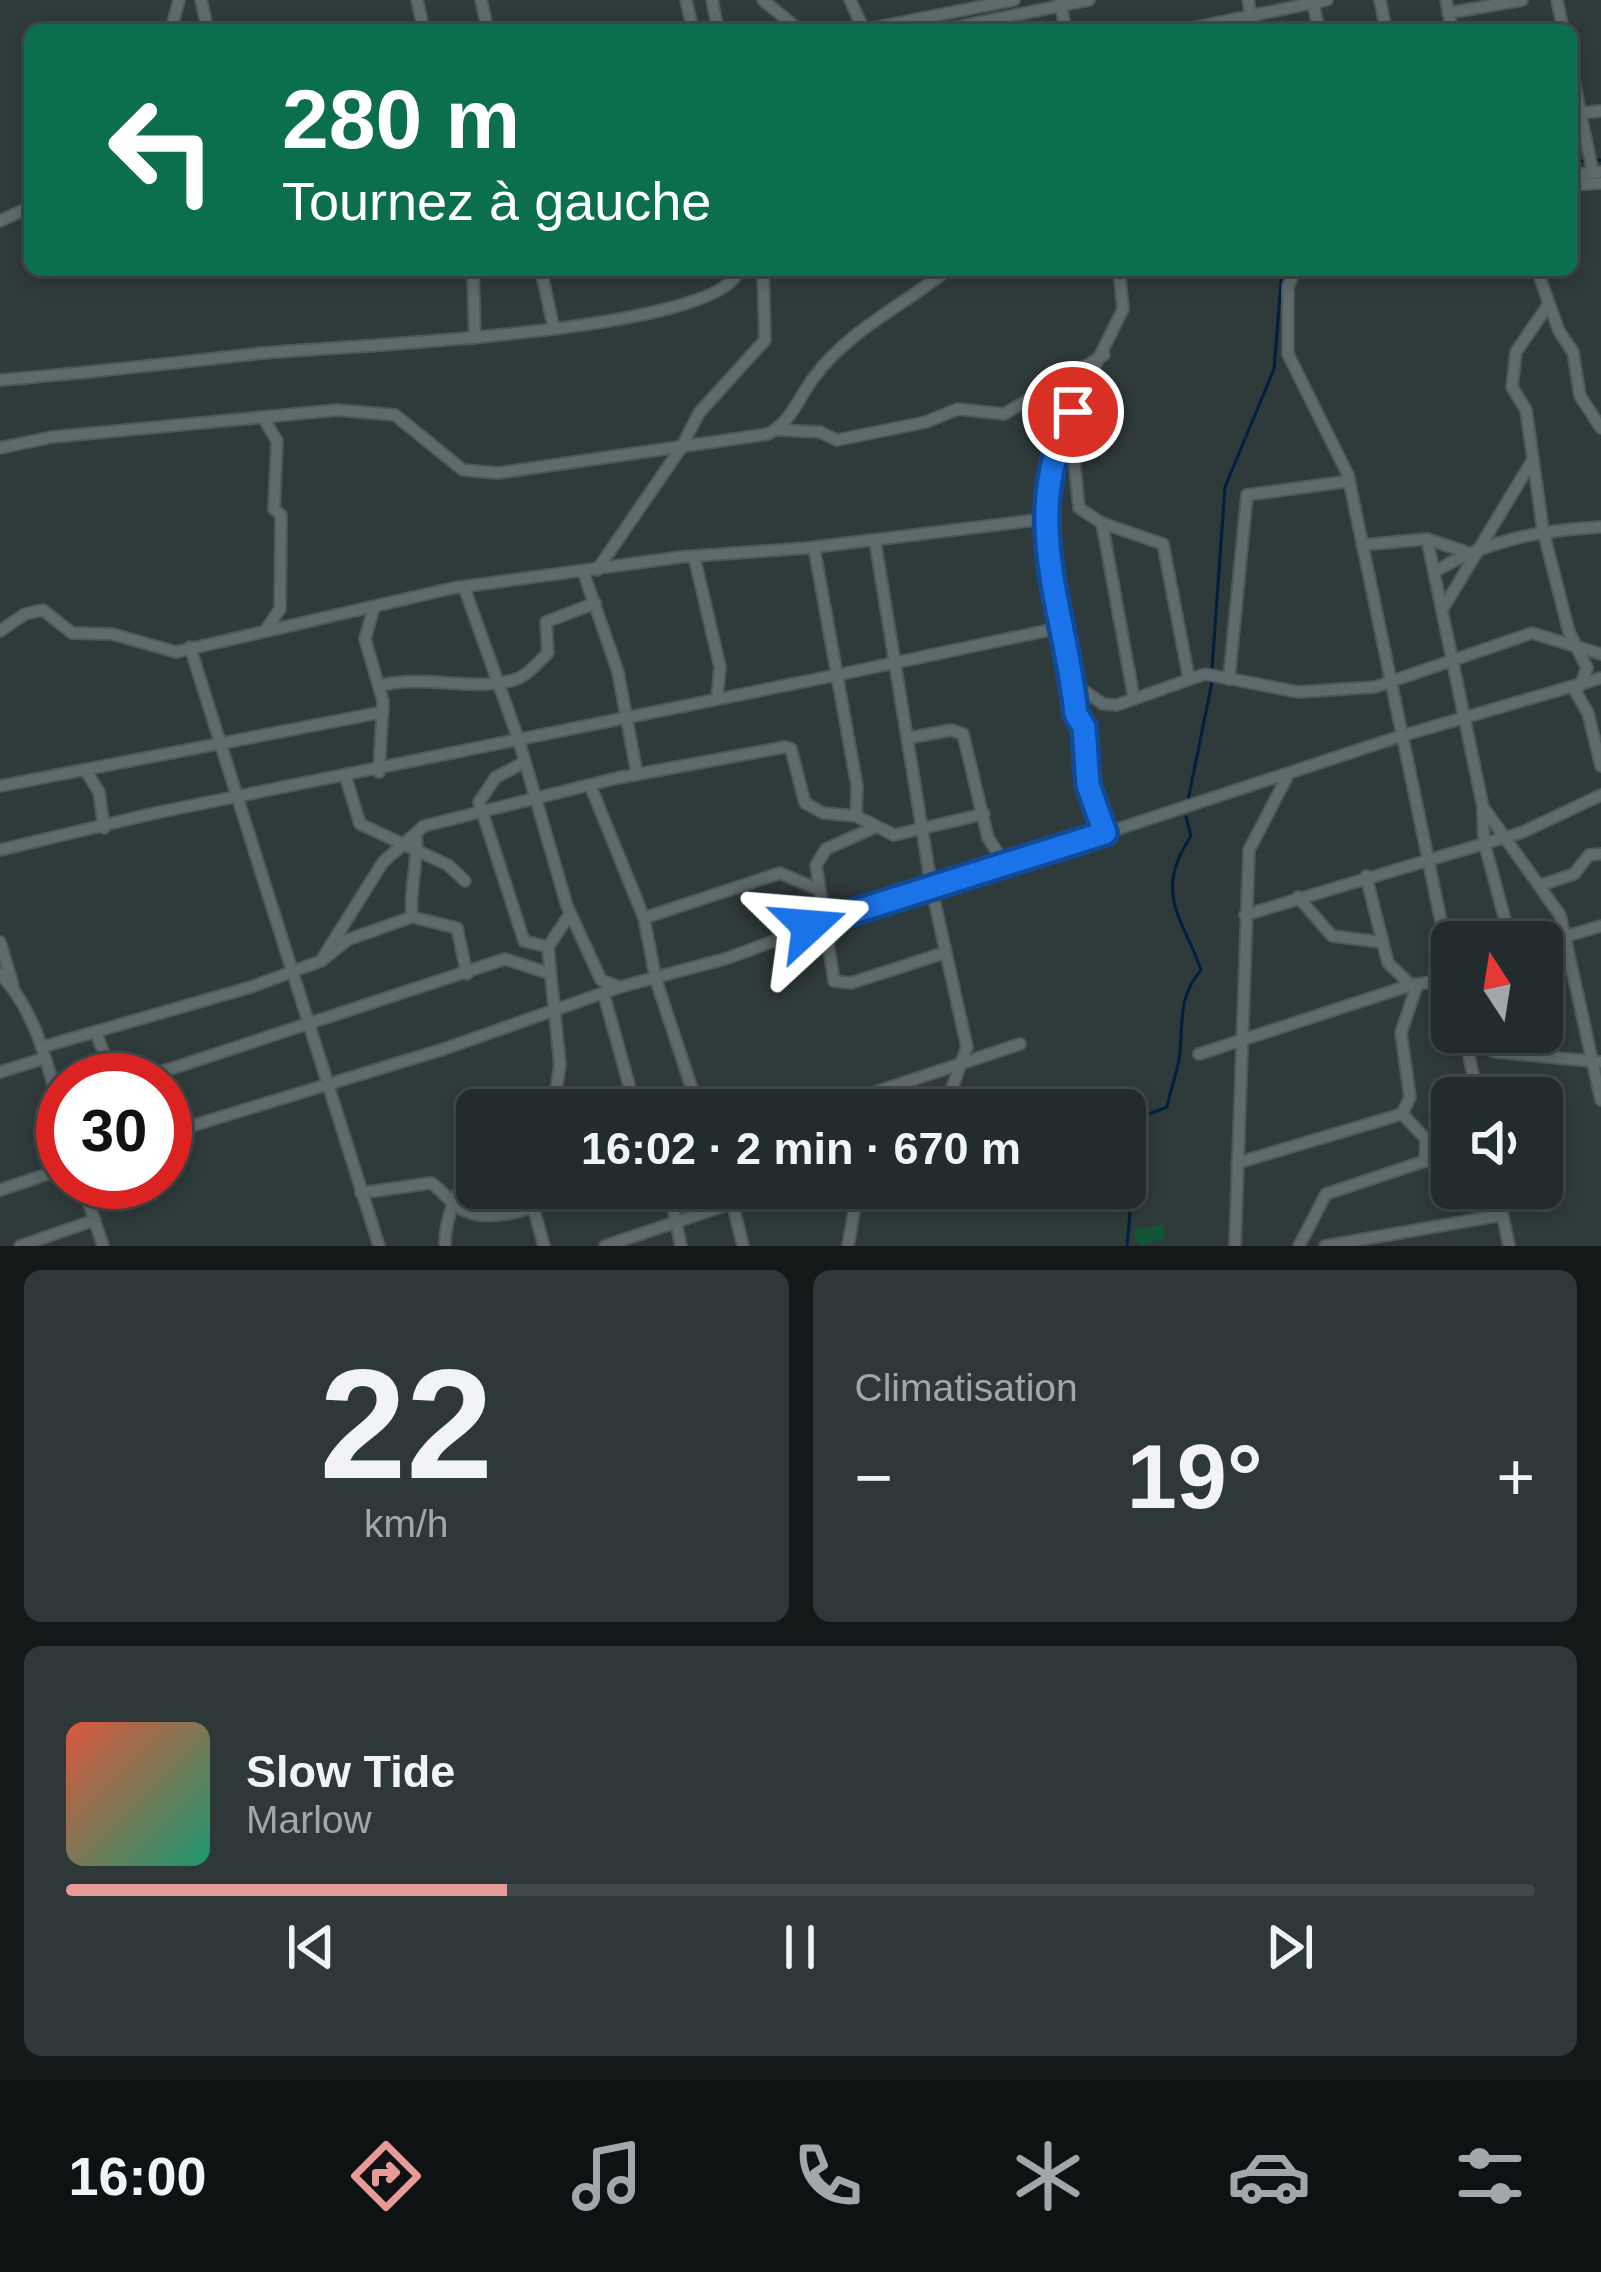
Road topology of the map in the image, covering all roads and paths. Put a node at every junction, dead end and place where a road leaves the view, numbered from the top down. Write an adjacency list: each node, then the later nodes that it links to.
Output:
1 (763, 0): 11 (street)
2 (1014, 0): 12 (street)
3 (1089, 0): 7 (street)
4 (1248, 0): 10 (street)
5 (1327, 0): 8 (street)
6 (1522, 0): 9 (street)
7 (1060, 3): 13 (street)
8 (1313, 3): 10 (street); 16 (street)
9 (1447, 6)
10 (1251, 16): 14 (street); 15 (street)
11 (792, 24)
12 (894, 24)
13 (968, 24)
14 (1213, 24)
15 (1253, 24)
16 (1318, 24)
17 (1578, 103): 19 (street)
18 (1601, 111): 19 (street)
19 (1580, 113): 20 (street)
20 (1598, 176)
21 (473, 276): 31 (street)
22 (542, 276): 30 (street)
23 (737, 276): 30 (street)
24 (763, 276): 39 (street)
25 (938, 276): 36 (street)
26 (1120, 276): 32 (street)
27 (1293, 276): 41 (street)
28 (1540, 276): 29 (street)
29 (1548, 305): 35 (street); 40 (street)
30 (554, 329): 31 (street)
31 (475, 338): 33 (street)
32 (1104, 355): 36 (street); 37 (street)
33 (0, 380)
34 (264, 419): 38 (street); 39 (street); 62 (street)
35 (1601, 428)
36 (775, 430): 39 (street)
37 (1061, 435): 42 (street); 43 (street)
38 (0, 448)
39 (681, 448): 53 (street)
40 (1533, 458): 45 (street); 50 (street)
41 (1349, 481): 48 (street); 71 (street)
42 (1102, 523): 70 (street); 78 (street)
43 (1042, 525): 47 (street); 60 (street)
44 (1601, 527): 45 (street)
45 (1543, 530): 50 (street); 64 (street)
46 (1427, 539): 48 (street); 51 (street); 55 (street)
47 (874, 541): 49 (street); 66 (street)
48 (1362, 545): 74 (street)
49 (814, 548): 52 (street); 68 (street)
50 (1481, 548): 51 (street); 59 (street)
51 (1466, 552): 55 (street)
52 (694, 556): 53 (street); 77 (street)
53 (597, 570): 54 (street)
54 (583, 571): 56 (street); 57 (street)
55 (1434, 572): 59 (street)
56 (464, 587): 58 (street); 72 (street)
57 (595, 603): 72 (street); 80 (street)
58 (374, 607): 62 (street); 75 (street)
59 (1441, 611): 67 (street)
60 (1059, 628): 66 (street); 73 (street)
61 (0, 631): 63 (street)
62 (265, 631): 63 (street)
63 (190, 646): 85 (street)
64 (1576, 646): 65 (street); 67 (street); 76 (street)
65 (1601, 654)
66 (892, 660): 68 (street); 83 (street)
67 (1452, 663): 74 (street); 81 (street)
68 (837, 675): 77 (street); 101 (street)
69 (1601, 678): 76 (street)
70 (1189, 679): 71 (street); 78 (street)
71 (1228, 679): 74 (street)
72 (499, 680): 75 (street); 84 (street)
73 (1073, 683): 78 (street); 106 (street)
74 (1390, 683): 82 (street)
75 (379, 686): 79 (street)
76 (1577, 688): 81 (street); 87 (street)
77 (717, 699): 80 (street)
78 (1134, 699)
79 (383, 712): 85 (street); 89 (street)
80 (629, 717): 84 (street); 90 (street)
81 (1462, 718): 82 (street); 98 (street)
82 (1401, 736): 91 (street); 113 (street)
83 (908, 737): 100 (street); 104 (street)
84 (519, 741): 86 (street); 89 (street)
85 (220, 746): 88 (street); 95 (street)
86 (525, 762): 96 (street); 99 (street)
87 (1601, 766)
88 (86, 771): 94 (street); 102 (street)
89 (379, 772): 92 (street)
90 (637, 774): 93 (street); 101 (street)
91 (1287, 777): 106 (street); 122 (street)
92 (346, 778): 95 (street); 109 (street)
93 (590, 785): 96 (street); 124 (street)
94 (0, 786)
95 (236, 796): 102 (street); 136 (street)
96 (536, 797): 99 (street); 121 (street)
97 (1601, 799): 107 (street)
98 (1483, 807): 107 (street); 108 (street)
99 (480, 809): 105 (street); 133 (street)
100 (984, 814): 104 (street); 114 (street)
101 (856, 816): 103 (street)
102 (104, 828): 110 (street)
103 (873, 828): 104 (street); 118 (street)
104 (923, 830): 119 (street)
105 (416, 833): 109 (street); 111 (street)
106 (1105, 833): 114 (street)
107 (1506, 836): 108 (street); 117 (street)
108 (1484, 842): 113 (street); 127 (street)
109 (401, 846): 111 (street); 135 (street)
110 (0, 850)
111 (418, 852): 116 (street); 123 (street)
112 (1601, 854): 117 (street)
113 (1428, 857): 115 (street); 126 (street)
114 (1006, 866): 119 (street)
115 (1366, 876): 120 (street); 132 (street)
116 (465, 881)
117 (1541, 885): 129 (street)
118 (818, 890): 124 (street); 125 (street)
119 (932, 890): 125 (street); 134 (street)
120 (1298, 897): 122 (street); 132 (street)
121 (570, 914): 133 (street); 144 (street)
122 (1245, 915): 150 (street)
123 (412, 917): 135 (street); 139 (street)
124 (644, 918): 140 (street)
125 (825, 920): 134 (street); 140 (street)
126 (1441, 921)
127 (1505, 921)
128 (1601, 926): 129 (street)
129 (1567, 937): 130 (street); 157 (street)
130 (1563, 938)
131 (0, 942): 143 (street)
132 (1381, 942): 142 (street)
133 (548, 947): 137 (street)
134 (944, 953): 158 (street)
135 (320, 961): 136 (street)
136 (288, 970): 147 (street); 148 (street)
137 (548, 973): 139 (street); 146 (street)
138 (0, 974): 143 (street)
139 (467, 974): 147 (street)
140 (656, 980): 144 (street); 163 (street)
141 (1431, 981): 142 (street)
142 (1414, 985): 150 (street); 167 (street)
143 (13, 987): 153 (street)
144 (620, 987): 145 (street)
145 (604, 995): 146 (street); 162 (street)
146 (551, 1013): 160 (street); 161 (street)
147 (306, 1028): 149 (street); 151 (street)
148 (97, 1033): 149 (street); 153 (street)
149 (281, 1036): 151 (street)
150 (1240, 1041): 155 (street); 171 (street)
151 (311, 1042): 160 (street)
152 (1020, 1044): 158 (street)
153 (44, 1053)
154 (1508, 1053): 157 (street)
155 (1199, 1054)
156 (36, 1056): 159 (street)
157 (1596, 1060): 166 (street)
158 (960, 1066): 164 (street); 165 (street)
159 (3, 1068)
160 (324, 1085): 168 (street); 174 (street)
161 (557, 1089)
162 (630, 1089)
163 (691, 1089)
164 (888, 1089)
165 (952, 1089)
166 (1601, 1100)
167 (1402, 1114): 169 (street); 171 (street)
168 (192, 1126)
169 (1425, 1161): 170 (street); 199 (street)
170 (1431, 1161)
171 (1237, 1163): 198 (street)
172 (36, 1178): 173 (street)
173 (0, 1190)
174 (361, 1193): 176 (street); 191 (street)
175 (456, 1200): 176 (street)
176 (454, 1204): 192 (street)
177 (91, 1209): 187 (street)
178 (467, 1209): 179 (street)
179 (518, 1209)
180 (534, 1209): 193 (street)
181 (673, 1209): 188 (street)
182 (718, 1209): 188 (street)
183 (734, 1209): 196 (street)
184 (854, 1209): 197 (street)
185 (1501, 1209): 186 (street)
186 (1502, 1215): 200 (street); 201 (street)
187 (95, 1220): 189 (street); 190 (street)
188 (675, 1220): 194 (street); 195 (street)
189 (20, 1246)
190 (103, 1246)
191 (379, 1246)
192 (445, 1246)
193 (544, 1246)
194 (605, 1246)
195 (681, 1246)
196 (743, 1246)
197 (848, 1246)
198 (1235, 1246)
199 (1299, 1246)
200 (1325, 1246)
201 (1509, 1246)

